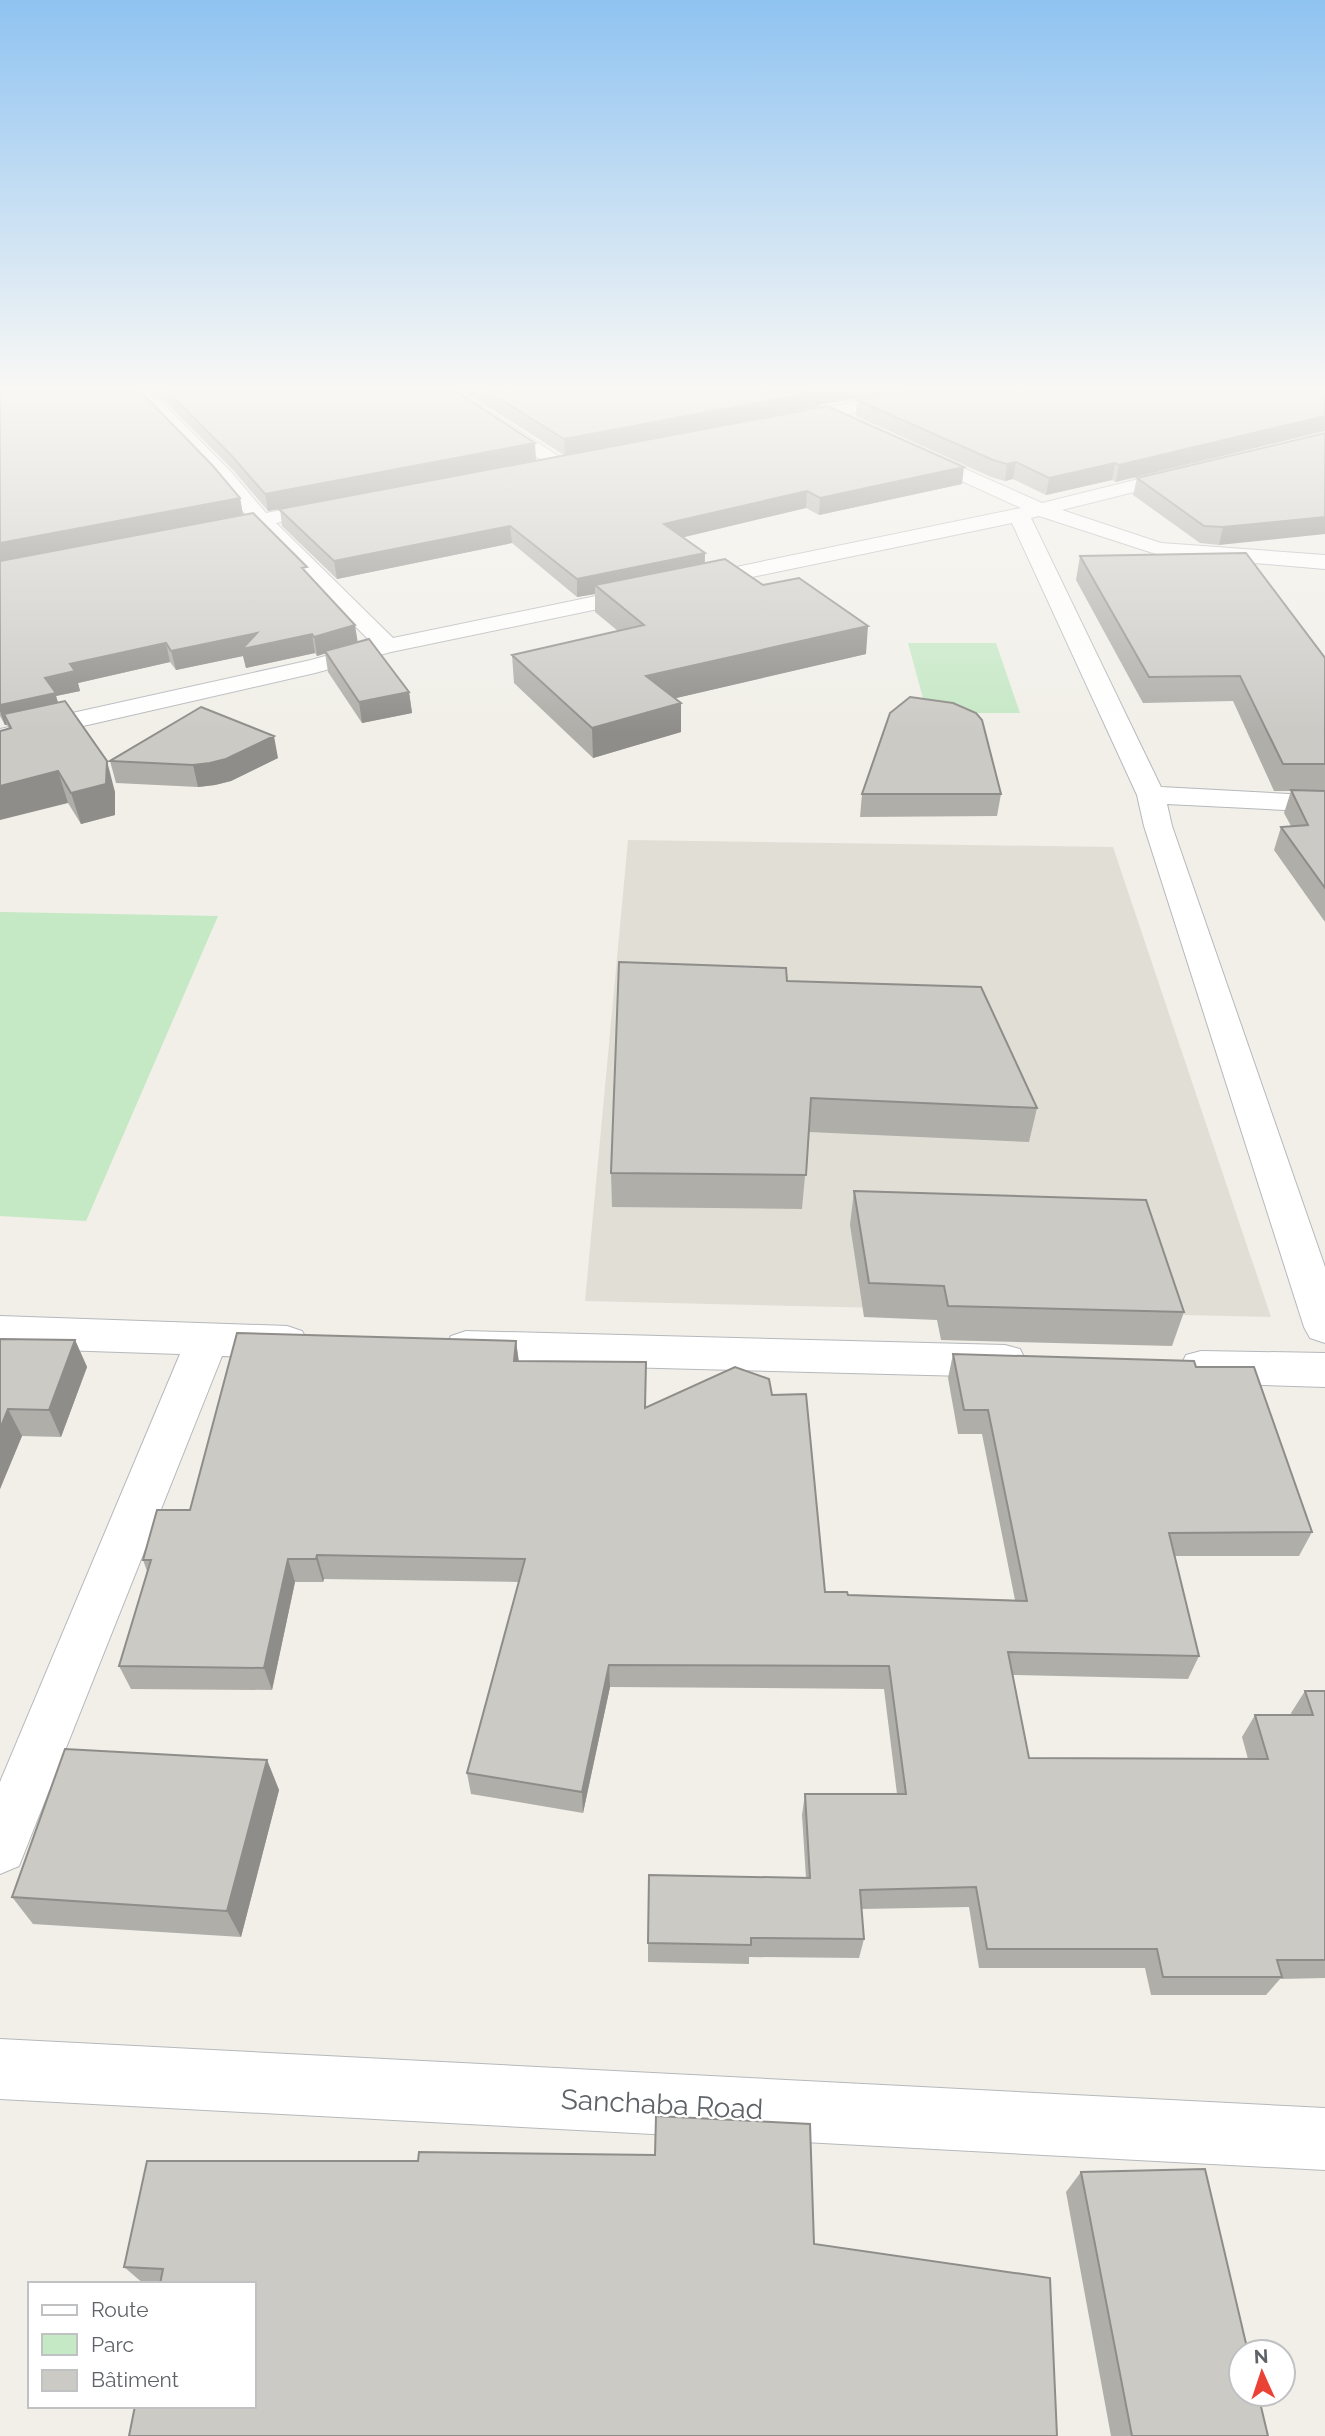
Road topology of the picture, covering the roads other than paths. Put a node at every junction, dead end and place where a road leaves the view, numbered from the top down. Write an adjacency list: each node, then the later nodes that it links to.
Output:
1 (249, 506): 6 (street)
2 (334, 506): 6 (street)
3 (1018, 506): 5 (street)
4 (1055, 506): 5 (street)
5 (1030, 512): 8 (street); 9 (street); 11 (street)
6 (261, 520): 7 (street); 9 (street)
7 (183, 535)
8 (1325, 562)
9 (388, 646): 10 (street)
10 (0, 737)
11 (1151, 795): 12 (street); 13 (street)
12 (1325, 804)
13 (1325, 1327)
14 (0, 1332): 15 (street)
15 (207, 1340): 16 (street); 21 (street)
16 (319, 1343)
17 (431, 1346): 18 (street)
18 (1046, 1363)
19 (1157, 1366): 20 (street)
20 (1325, 1370)
21 (0, 1847)
22 (0, 2069): 23 (street, Sanchaba Road)
23 (1325, 2139)

